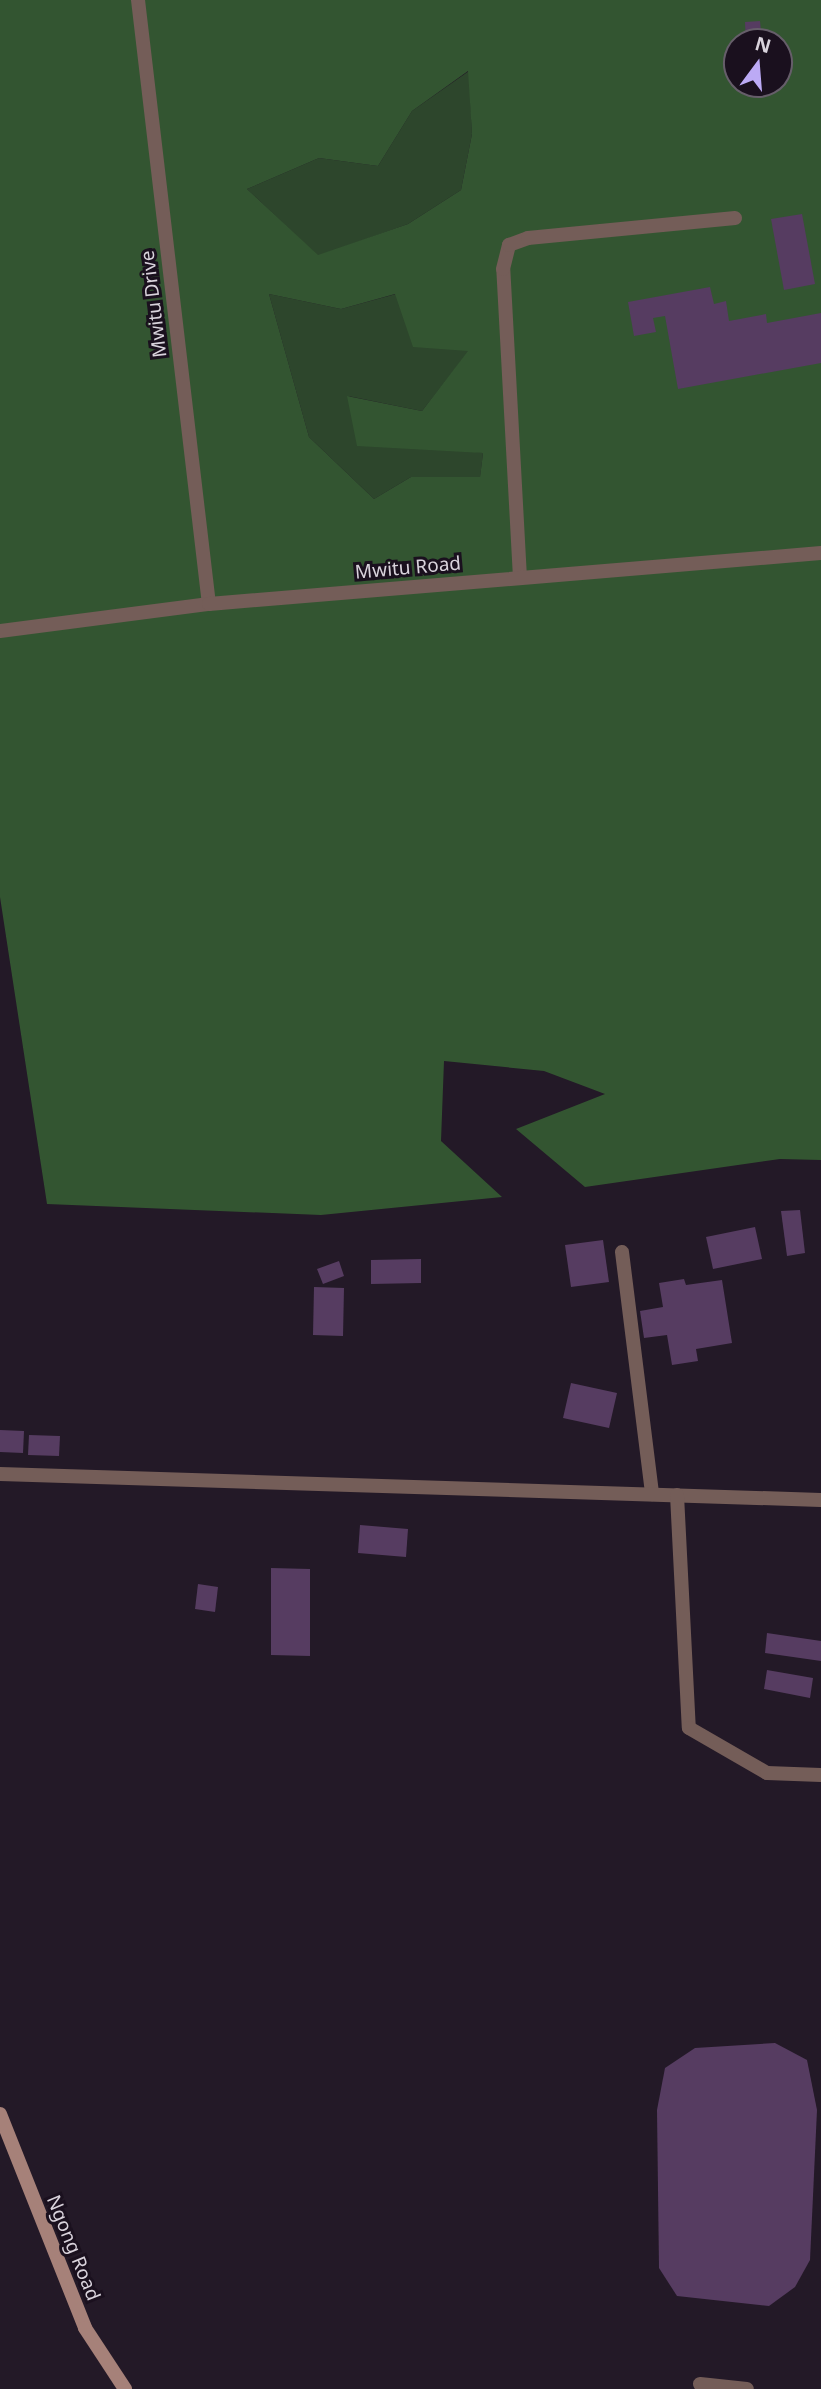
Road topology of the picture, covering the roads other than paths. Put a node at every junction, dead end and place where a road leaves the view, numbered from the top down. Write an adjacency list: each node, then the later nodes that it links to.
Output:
1 (138, 0): 5 (street, Mwitu Drive)
2 (735, 218): 4 (street)
3 (821, 552): 4 (street, Mwitu Road)
4 (520, 578): 5 (street, Mwitu Road)
5 (209, 604): 6 (street, Mwitu Road)
6 (0, 631)
7 (622, 1252): 9 (street)
8 (0, 1474): 9 (street)
9 (652, 1494): 10 (street)
10 (677, 1495): 11 (street); 12 (street)
11 (821, 1500)
12 (821, 1776)
13 (0, 2115): 15 (main road, Ngong Road)
14 (700, 2384): 16 (street)
15 (125, 2389)
16 (747, 2389)

